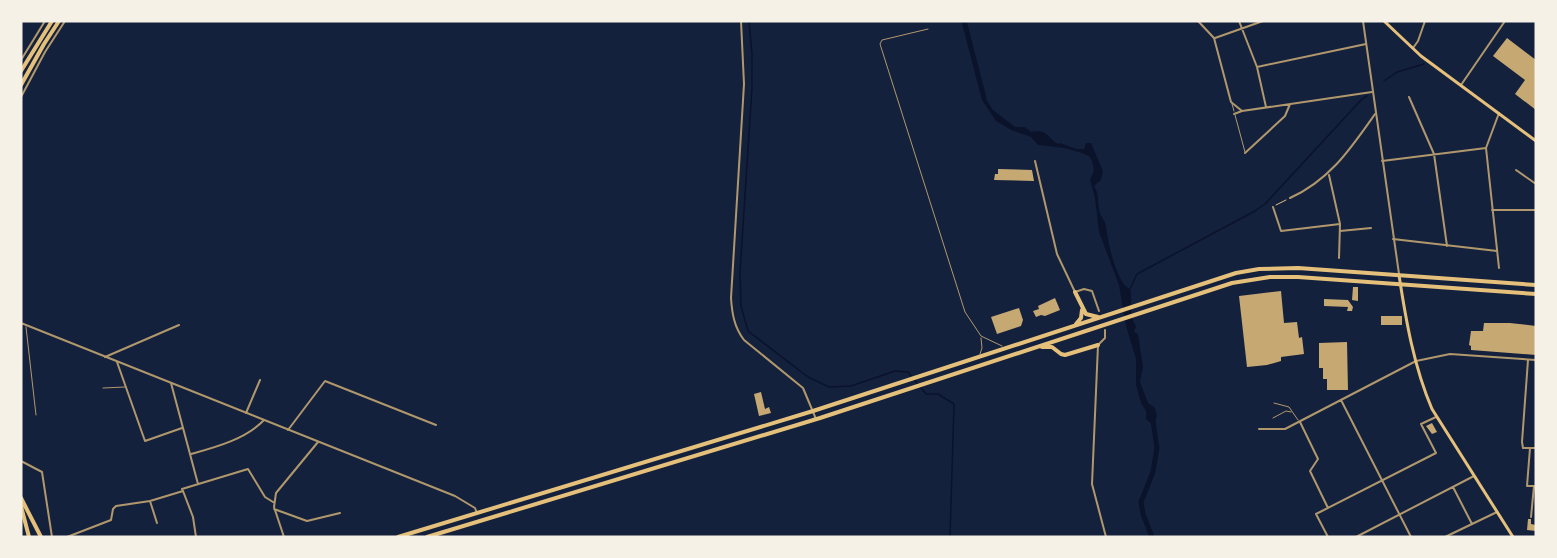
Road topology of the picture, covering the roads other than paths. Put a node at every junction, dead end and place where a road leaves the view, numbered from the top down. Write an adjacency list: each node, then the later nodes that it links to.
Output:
1 (45, 21): 18 (street)
2 (52, 21): 20 (highway)
3 (59, 21): 21 (highway)
4 (65, 21): 24 (street)
5 (741, 21): 87 (street)
6 (1198, 21): 15 (street)
7 (1239, 21): 14 (street)
8 (1263, 21): 14 (street)
9 (1363, 21): 16 (street)
10 (1384, 21): 17 (main road)
11 (1425, 21): 17 (street)
12 (1505, 21): 22 (street)
13 (928, 28): 68 (lane)
14 (1242, 28): 15 (street); 19 (street)
15 (1214, 38): 26 (street)
16 (1366, 44): 19 (street); 23 (street)
17 (1412, 49): 22 (main road)
18 (21, 60)
19 (1257, 67): 28 (street)
20 (21, 71)
21 (21, 85)
22 (1461, 85): 30 (main road)
23 (1372, 92): 27 (street); 32 (street)
24 (21, 97)
25 (1409, 97): 36 (street)
26 (1231, 102): 29 (street); 31 (lane)
27 (1290, 104): 28 (street); 35 (street)
28 (1266, 107): 29 (street)
29 (1242, 111): 31 (street)
30 (1498, 113): 33 (main road); 34 (street)
31 (1234, 114): 35 (lane)
32 (1375, 114): 38 (street); 40 (street)
33 (1536, 141)
34 (1486, 148): 36 (street); 44 (street)
35 (1245, 153)
36 (1434, 154): 38 (street); 50 (street)
37 (1035, 161): 57 (street)
38 (1382, 161): 49 (street)
39 (1516, 170): 41 (street)
40 (1328, 174): 42 (street); 46 (street)
41 (1536, 184)
42 (1290, 198)
43 (1273, 207): 46 (street)
44 (1492, 210): 45 (street); 51 (street)
45 (1536, 210)
46 (1340, 224): 48 (street)
47 (1371, 228): 48 (street)
48 (1340, 231): 52 (street)
49 (1393, 238): 50 (street); 54 (street)
50 (1447, 246): 51 (street)
51 (1497, 251): 53 (street)
52 (1339, 258)
53 (1499, 268)
54 (1399, 275): 55 (main road); 56 (highway); 61 (highway)
55 (1400, 284): 58 (highway); 67 (highway); 80 (main road)
56 (1536, 285)
57 (1075, 292): 59 (highway); 60 (street)
58 (1536, 294)
59 (1082, 309): 61 (highway); 65 (highway)
60 (1099, 311)
61 (1099, 317): 65 (highway)
62 (21, 323): 63 (street)
63 (26, 325): 75 (street); 90 (lane)
64 (179, 325): 75 (street)
65 (1075, 325): 72 (highway)
66 (1105, 330): 71 (street)
67 (1075, 334): 73 (highway); 74 (highway)
68 (981, 336): 69 (lane); 70 (lane)
69 (988, 341): 70 (lane); 72 (lane)
70 (982, 345): 76 (lane)
71 (1098, 345): 74 (highway); 132 (street)
72 (1007, 348): 76 (highway)
73 (1027, 350): 74 (highway); 93 (highway)
74 (1057, 350)
75 (105, 357): 79 (street)
76 (975, 358): 87 (highway)
77 (1528, 360): 78 (street); 80 (street); 101 (street)
78 (1536, 360)
79 (117, 361): 82 (street); 83 (street)
80 (1416, 361): 85 (street); 91 (main road)
81 (260, 380): 89 (street)
82 (171, 383): 89 (street); 97 (street)
83 (126, 387): 84 (lane); 97 (street)
84 (104, 388)
85 (1341, 399): 95 (street); 106 (street)
86 (1274, 403): 88 (lane)
87 (813, 411): 93 (street); 119 (highway)
88 (1293, 412): 92 (lane); 95 (lane)
89 (246, 413): 94 (street)
90 (36, 415)
91 (1436, 417): 105 (main road); 106 (street)
92 (1273, 418)
93 (816, 419): 131 (highway)
94 (264, 420): 99 (street); 103 (street)
95 (1299, 422): 98 (street); 115 (street)
96 (435, 425): 99 (street)
97 (182, 428): 103 (street)
98 (1259, 429)
99 (288, 430): 100 (street)
100 (318, 442): 113 (street); 119 (street)
101 (1530, 448): 102 (street); 108 (street)
102 (1536, 448)
103 (190, 454): 107 (street)
104 (21, 461): 124 (street)
105 (1474, 476): 109 (street); 117 (main road)
106 (1382, 480): 115 (street); 120 (street)
107 (198, 484): 110 (street); 113 (street)
108 (1535, 486): 121 (street)
109 (1453, 487): 120 (street); 123 (street)
110 (183, 491): 112 (street); 128 (street)
111 (21, 498): 126 (highway)
112 (150, 501): 122 (street); 127 (street)
113 (273, 502): 116 (street)
114 (21, 506): 125 (highway)
115 (1328, 508): 133 (street)
116 (274, 509): 118 (street); 129 (street)
117 (1497, 512): 123 (street); 137 (main road)
118 (340, 513)
119 (477, 513): 130 (highway)
120 (1400, 514): 134 (street); 135 (street)
121 (1531, 517)
122 (157, 523)
123 (1472, 524): 136 (street)
124 (54, 536)
125 (29, 537)
126 (41, 537)
127 (67, 537)
128 (196, 537)
129 (285, 537)
130 (398, 537)
131 (427, 537)
132 (1106, 537)
133 (1328, 537)
134 (1356, 537)
135 (1411, 537)
136 (1445, 537)
137 (1514, 537)

